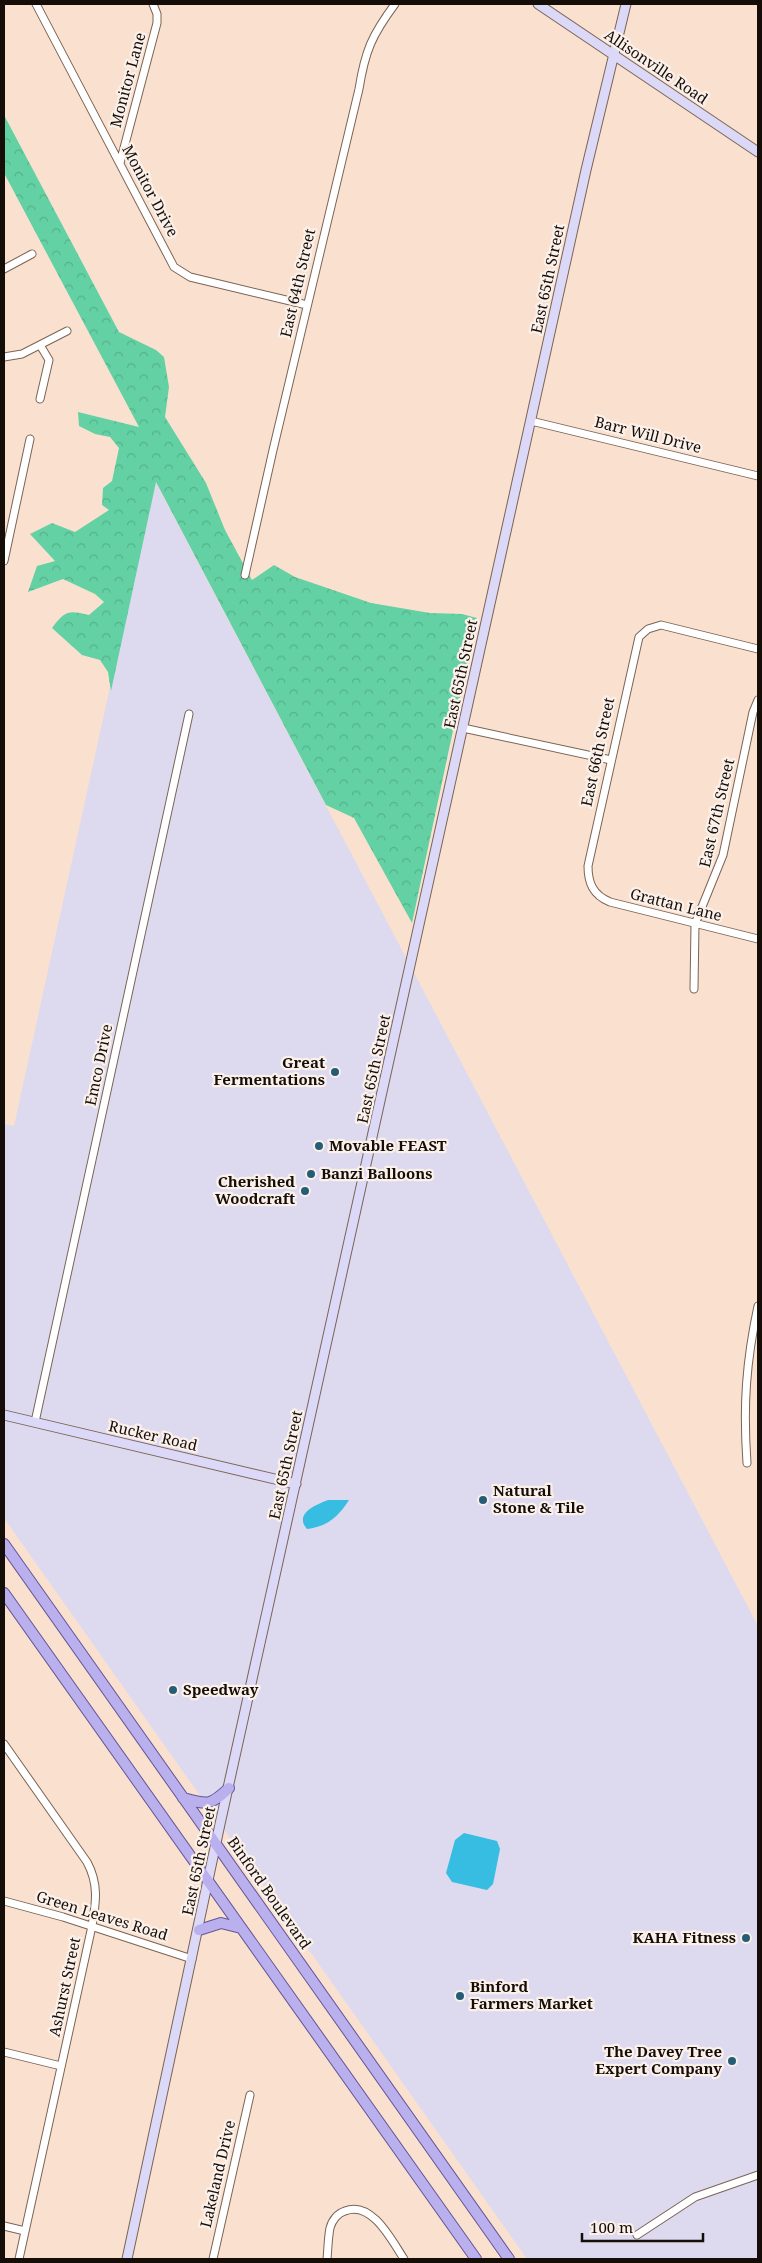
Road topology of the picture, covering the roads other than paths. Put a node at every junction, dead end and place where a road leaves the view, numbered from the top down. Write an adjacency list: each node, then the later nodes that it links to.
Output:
1 (36, 4): 8 (street, Monitor Drive)
2 (153, 4): 8 (street, Monitor Lane)
3 (395, 4): 11 (street, East 64th Street)
4 (538, 4): 6 (street, Allisonville Road)
5 (626, 4): 6 (street, East 65th Street)
6 (614, 55): 7 (street, Allisonville Road); 16 (street, East 65th Street)
7 (758, 152)
8 (120, 163): 11 (street, Monitor Drive)
9 (32, 254): 10 (street)
10 (4, 268)
11 (307, 305): 20 (street, East 64th Street)
12 (67, 331): 13 (street)
13 (40, 345): 14 (street); 15 (street)
14 (4, 357)
15 (40, 399)
16 (531, 421): 18 (street, Barr Will Drive); 24 (street, East 65th Street)
17 (30, 439): 19 (street)
18 (758, 476)
19 (4, 561)
20 (246, 575)
21 (758, 648): 25 (street, East 66th Street)
22 (758, 700): 27 (street, East 67th Street)
23 (189, 714): 32 (street, Emco Drive)
24 (463, 728): 25 (street); 34 (street, East 65th Street)
25 (611, 760): 26 (street, East 66th Street)
26 (592, 888): 27 (street, Grattan Lane)
27 (695, 924): 28 (street, Grattan Lane); 29 (street, East 67th Street)
28 (758, 939)
29 (694, 990)
30 (758, 1306): 33 (street)
31 (4, 1415): 32 (street, Rucker Road)
32 (35, 1422): 34 (street, Rucker Road)
33 (747, 1463)
34 (296, 1484): 38 (street, East 65th Street)
35 (4, 1544): 39 (main road, Binford Boulevard)
36 (4, 1593): 41 (main road)
37 (4, 1744): 43 (street, Ashurst Street)
38 (229, 1788): 39 (main road); 40 (street, East 65th Street)
39 (183, 1798): 40 (main road, Binford Boulevard)
40 (216, 1844): 41 (street, East 65th Street); 60 (main road, Binford Boulevard)
41 (209, 1882): 44 (main road); 45 (street, East 65th Street)
42 (4, 1901): 43 (street, Green Leaves Road)
43 (92, 1926): 46 (street, Green Leaves Road); 48 (street, Ashurst Street)
44 (241, 1928): 45 (main road); 59 (main road)
45 (198, 1930): 46 (street, East 65th Street)
46 (192, 1960): 55 (street, East 65th Street)
47 (4, 2052): 48 (street)
48 (61, 2066): 52 (street, Ashurst Street)
49 (250, 2095): 56 (street, Lakeland Drive)
50 (758, 2174): 53 (street)
51 (4, 2226): 52 (street)
52 (25, 2231): 54 (street, Ashurst Street)
53 (637, 2235)
54 (19, 2259)
55 (127, 2259)
56 (213, 2259)
57 (327, 2259): 58 (street)
58 (404, 2259)
59 (476, 2259)
60 (509, 2259)

